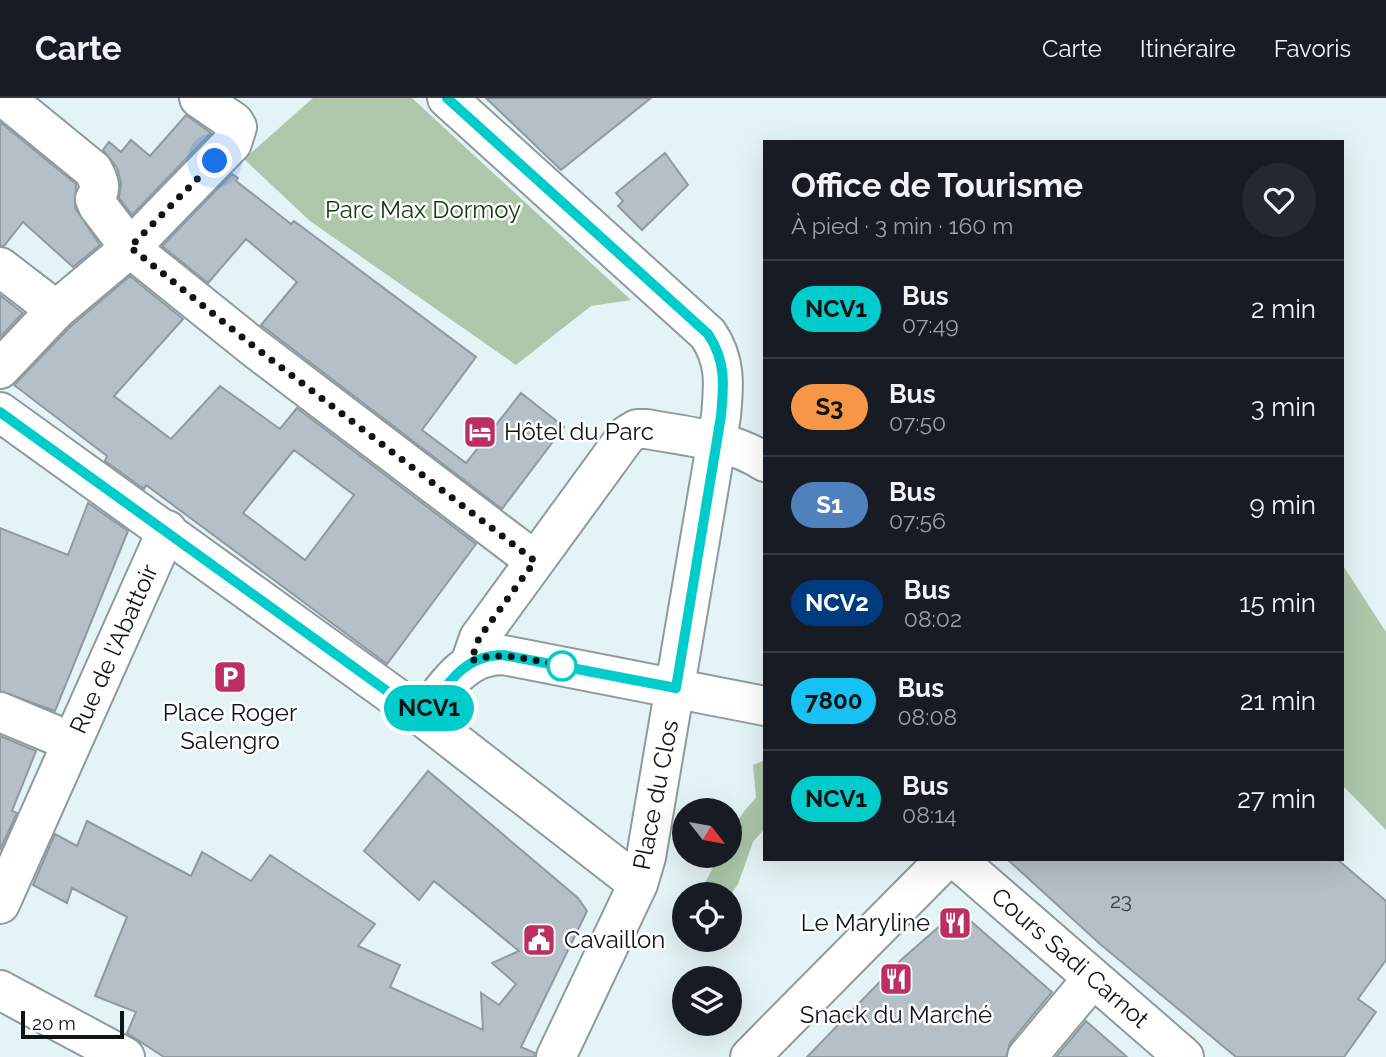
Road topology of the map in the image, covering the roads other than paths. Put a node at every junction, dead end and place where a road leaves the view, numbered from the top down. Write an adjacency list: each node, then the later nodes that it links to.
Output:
1 (5, 98): 4 (street)
2 (200, 98): 4 (street)
3 (447, 98): 9 (street)
4 (130, 247): 6 (street); 12 (street)
5 (0, 267): 6 (street)
6 (56, 310): 7 (street)
7 (0, 369)
8 (0, 412): 11 (street)
9 (717, 440): 10 (street); 12 (street); 14 (street)
10 (763, 461)
11 (167, 530): 17 (street, Rue de l'Abattoir); 18 (street, Rue de l'Abattoir)
12 (535, 561): 13 (street)
13 (471, 661): 14 (street); 17 (street)
14 (676, 688): 15 (street, Place du Clos); 21 (street, Place du Clos)
15 (763, 706)
16 (0, 712): 18 (street)
17 (423, 717): 21 (street, Rue de l'Abattoir)
18 (72, 742): 22 (street, Rue de l'Abattoir)
19 (945, 861): 27 (street)
20 (958, 861): 23 (street, Cours Sadi Carnot)
21 (638, 884): 26 (street, Place du Clos)
22 (0, 904)
23 (1093, 978): 28 (street); 29 (street, Cours Sadi Carnot)
24 (0, 990): 25 (street)
25 (125, 1057)
26 (556, 1057)
27 (750, 1057)
28 (1027, 1057)
29 (1184, 1057)

